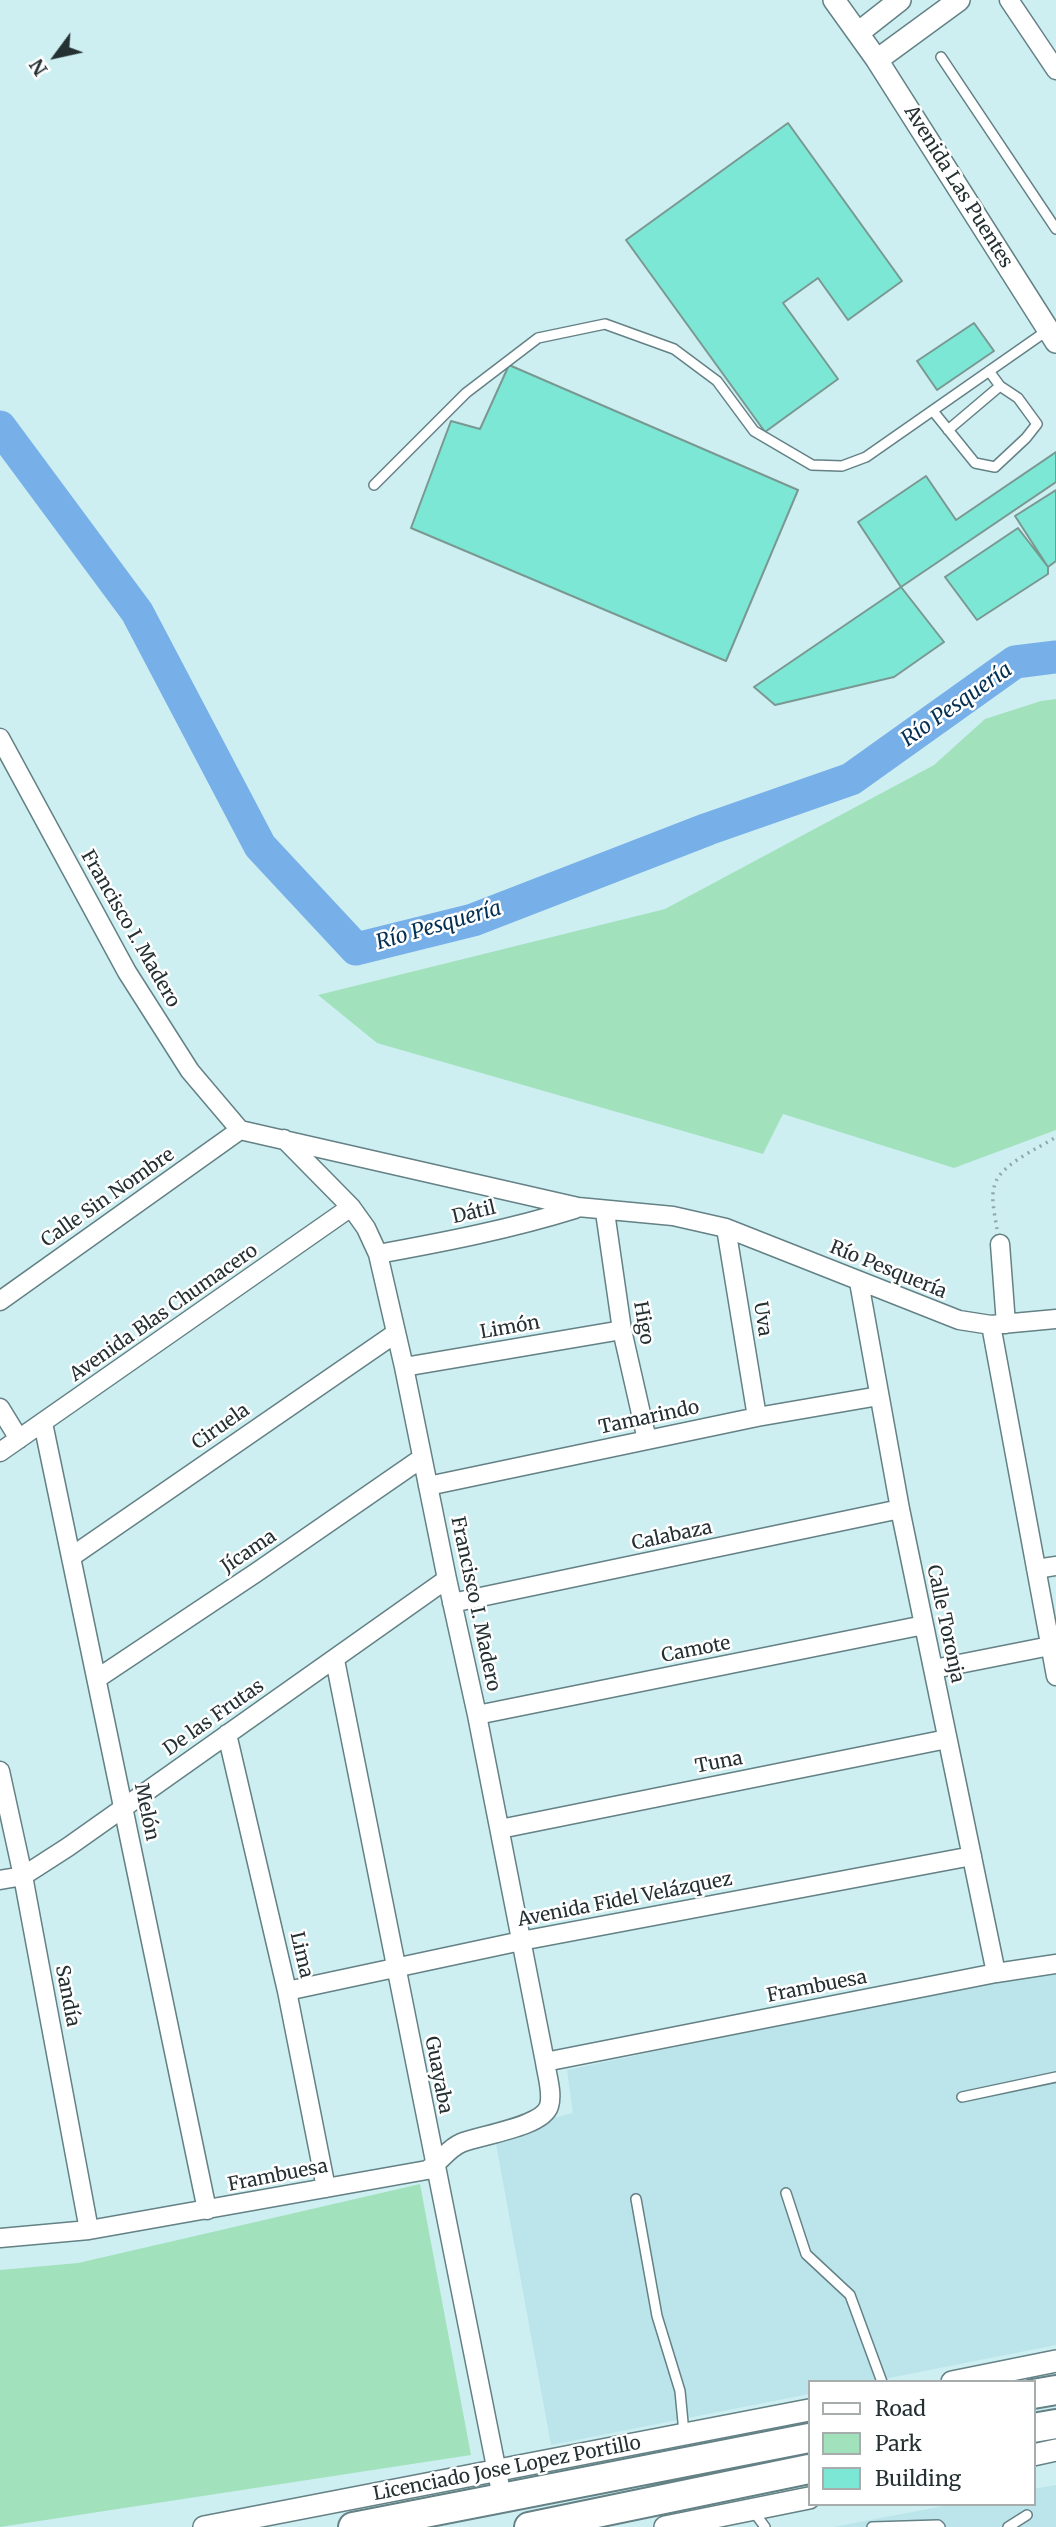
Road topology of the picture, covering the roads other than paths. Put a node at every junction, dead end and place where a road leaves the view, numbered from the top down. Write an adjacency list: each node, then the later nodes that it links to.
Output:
1 (834, 0): 5 (street, Avenida Las Puentes)
2 (900, 0): 5 (street)
3 (959, 0): 7 (street)
4 (1009, 0): 8 (street)
5 (858, 33): 7 (street, Avenida Las Puentes)
6 (942, 57): 9 (lane)
7 (877, 60): 10 (street, Avenida Las Puentes)
8 (1056, 70)
9 (1056, 229)
10 (1053, 332): 11 (lane)
11 (989, 371): 12 (lane); 13 (lane)
12 (1000, 386): 14 (lane); 14 (lane)
13 (933, 411): 14 (lane); 15 (lane)
14 (948, 430)
15 (374, 485)
16 (0, 738): 17 (street, Francisco I. Madero)
17 (240, 1130): 18 (street, Río Pesquería); 26 (street, Calle Sin Nombre)
18 (285, 1139): 19 (street, Francisco I. Madero); 20 (street, Río Pesquería)
19 (351, 1207): 24 (street, Francisco I. Madero); 35 (street, Avenida Blas Chumacero)
20 (578, 1208): 21 (street, Río Pesquería); 24 (street, Dátil)
21 (605, 1212): 22 (street, Río Pesquería); 29 (street, Higo)
22 (726, 1228): 25 (street, Río Pesquería); 34 (street, Uva)
23 (1000, 1244): 28 (street)
24 (378, 1254): 30 (street, Francisco I. Madero)
25 (859, 1282): 28 (street, Río Pesquería); 32 (street, Calle Toronja)
26 (0, 1301)
27 (1056, 1319): 28 (street, Río Pesquería)
28 (998, 1324): 44 (street)
29 (622, 1330): 31 (street, Limón); 37 (street, Higo)
30 (396, 1332): 31 (street, Francisco I. Madero); 42 (street, Ciruela)
31 (404, 1367): 39 (street, Francisco I. Madero)
32 (879, 1396): 34 (street, Tamarindo); 41 (street, Calle Toronja)
33 (0, 1408): 36 (street)
34 (757, 1417): 37 (street, Tamarindo)
35 (43, 1423): 36 (street, Avenida Blas Chumacero); 42 (street, Melón)
36 (19, 1439): 38 (street, Avenida Blas Chumacero)
37 (647, 1440): 40 (street, Tamarindo)
38 (0, 1452)
39 (422, 1458): 40 (street, Francisco I. Madero); 52 (street, Jícama)
40 (428, 1486): 45 (street, Francisco I. Madero)
41 (900, 1509): 46 (street, Calabaza); 47 (street, Calle Toronja)
42 (71, 1557): 52 (street, Melón)
43 (1056, 1566): 44 (street)
44 (1035, 1569): 48 (street)
45 (447, 1579): 46 (street, Francisco I. Madero); 49 (street, De las Frutas)
46 (452, 1603): 53 (street, Francisco I. Madero)
47 (923, 1625): 50 (street, Calle Toronja); 53 (street, Camote)
48 (1050, 1646): 50 (street); 51 (street)
49 (335, 1660): 54 (street, De las Frutas); 64 (street, Guayaba)
50 (934, 1669): 55 (street, Calle Toronja)
51 (1056, 1676)
52 (98, 1678): 57 (street, Melón)
53 (477, 1715): 58 (street, Francisco I. Madero)
54 (227, 1734): 57 (street, De las Frutas); 66 (street, Lima)
55 (947, 1739): 58 (street, Tuna); 59 (street, Calle Toronja)
56 (0, 1771): 60 (street, Sandía)
57 (124, 1807): 60 (street, De las Frutas); 75 (street, Melón)
58 (500, 1829): 62 (street, Francisco I. Madero)
59 (972, 1856): 62 (street, Avenida Fidel Velázquez); 65 (street, Calle Toronja)
60 (23, 1876): 61 (street, De las Frutas); 76 (street, Sandía)
61 (0, 1880)
62 (522, 1941): 64 (street, Avenida Fidel Velázquez); 67 (street, Francisco I. Madero)
63 (1056, 1964): 65 (street, Frambuesa)
64 (395, 1970): 66 (street, Avenida Fidel Velázquez); 71 (street, Guayaba)
65 (996, 1973): 67 (street, Frambuesa)
66 (287, 1991): 72 (street, Lima)
67 (545, 2062): 70 (street, Francisco I. Madero)
68 (1056, 2077): 69 (lane)
69 (962, 2097)
70 (547, 2110): 71 (street, Frambuesa)
71 (435, 2166): 72 (street, Frambuesa); 91 (street, Guayaba)
72 (326, 2188): 75 (street, Frambuesa)
73 (786, 2193): 79 (lane)
74 (636, 2199): 86 (lane)
75 (207, 2210): 76 (street, Frambuesa)
76 (89, 2230): 77 (street, Frambuesa)
77 (0, 2238)
78 (1056, 2361): 80 (street)
79 (881, 2380)
80 (961, 2380)
81 (1056, 2389): 82 (highway)
82 (1035, 2394)
83 (808, 2410): 86 (street, Licenciado Jose Lopez Portillo)
84 (1056, 2424): 85 (highway)
85 (1035, 2428)
86 (685, 2434): 91 (street, Licenciado Jose Lopez Portillo)
87 (808, 2438): 91 (highway, Licenciado Jose Lopez Portillo)
88 (1056, 2450): 89 (street)
89 (1035, 2455)
90 (808, 2469): 97 (highway)
91 (499, 2484): 95 (street, Licenciado Jose Lopez Portillo); 96 (highway, Licenciado Jose Lopez Portillo)
92 (808, 2498): 93 (street)
93 (752, 2510): 98 (street); 99 (lane)
94 (1027, 2515): 102 (lane)
95 (204, 2527)
96 (353, 2527)
97 (530, 2527)
98 (665, 2527)
99 (765, 2527)
100 (872, 2527): 101 (lane)
101 (940, 2527)
102 (1008, 2527)

